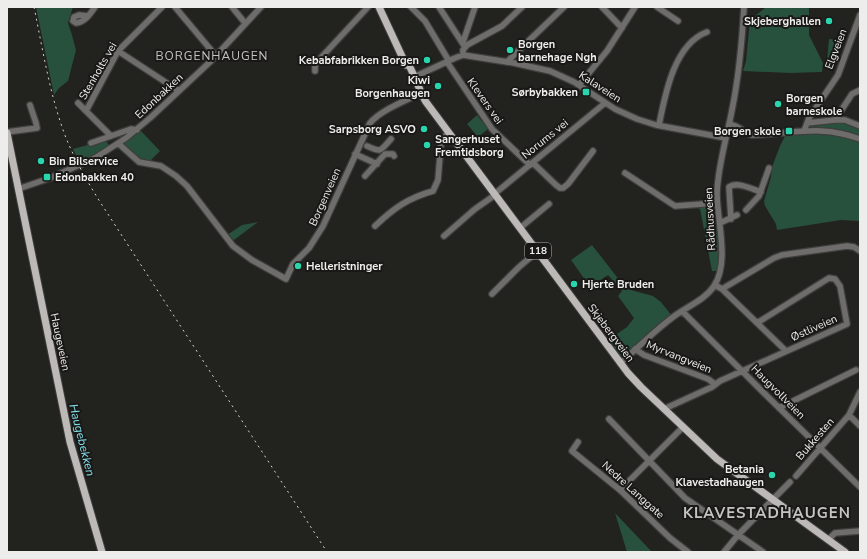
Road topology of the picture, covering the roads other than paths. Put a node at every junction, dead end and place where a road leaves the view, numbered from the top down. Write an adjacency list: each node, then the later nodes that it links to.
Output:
1 (95, 7): 18 (street)
2 (162, 7): 24 (street, Stenholts vei)
3 (175, 7): 26 (street)
4 (232, 7): 20 (street)
5 (262, 7): 20 (street, Edonbakken)
6 (368, 7): 29 (street)
7 (379, 7): 30 (main road, Skjebergveien / 118)
8 (411, 7): 27 (street, Klevers vei)
9 (439, 7): 23 (street)
10 (522, 7): 23 (street)
11 (564, 7): 28 (street)
12 (602, 7): 21 (street)
13 (635, 7): 21 (street)
14 (657, 7): 19 (street)
15 (744, 7): 41 (street, Rådhusveien)
16 (473, 8): 23 (street)
17 (860, 15): 40 (street, Elgveien)
18 (88, 16)
19 (678, 21)
20 (245, 23): 26 (street, Edonbakken)
21 (622, 28): 31 (street)
22 (707, 32): 42 (street)
23 (464, 44): 25 (street)
24 (118, 51): 33 (street); 38 (street, Stenholts vei)
25 (463, 55): 27 (street); 28 (street, Kalaveien)
26 (216, 56): 33 (street, Edonbakken)
27 (448, 61): 30 (street); 60 (street, Klevers vei)
28 (507, 62): 31 (street, Kalaveien)
29 (315, 71)
30 (414, 76): 34 (main road, Skjebergveien / 118)
31 (579, 84): 36 (street, Kalaveien)
32 (860, 90): 39 (street)
33 (179, 91): 44 (street, Edonbakken)
34 (421, 93): 46 (main road, Skjebergveien / 118); 56 (street, Borgenveien)
35 (78, 103): 38 (street)
36 (605, 103): 42 (street, Kalaveien); 60 (street, Norums vei)
37 (30, 105): 47 (street)
38 (86, 111): 48 (street)
39 (835, 120): 40 (street); 43 (street)
40 (807, 123): 45 (street, Elgveien)
41 (729, 124): 45 (street); 49 (street, Rådhusveien)
42 (659, 126): 49 (street, Kalaveien)
43 (860, 126)
44 (137, 130): 48 (street, Edonbakken); 53 (street, Edonbakken)
45 (804, 131): 51 (street)
46 (448, 132): 66 (main road, Skjebergveien / 118); 73 (street)
47 (7, 133): 58 (main road, Haugeveien)
48 (111, 136): 52 (street, Edonbakken)
49 (726, 138): 67 (street, Rådhusveien)
50 (391, 139): 54 (street)
51 (860, 139)
52 (91, 143)
53 (119, 144): 56 (street, Borgenveien); 64 (street, Edonbakken)
54 (367, 146)
55 (594, 151): 60 (street, Klevers vei)
56 (355, 154): 59 (street)
57 (394, 156): 59 (street)
58 (10, 161): 64 (main road, Haugeveien)
59 (377, 164): 63 (street)
60 (531, 164): 66 (street, Norums vei)
61 (769, 168): 65 (street)
62 (625, 173): 67 (street)
63 (365, 176)
64 (18, 189): 107 (main road, Haugeveien)
65 (761, 192): 69 (street); 71 (street)
66 (496, 193): 74 (main road, Skjebergveien / 118); 75 (street, Norums vei)
67 (717, 203): 72 (street, Rådhusveien)
68 (549, 204): 74 (street)
69 (746, 210)
70 (737, 215): 71 (street)
71 (731, 219): 72 (street)
72 (720, 223): 78 (street, Rådhusveien)
73 (375, 226)
74 (520, 228): 76 (main road, Skjebergveien / 118)
75 (444, 236)
76 (538, 251): 80 (street); 85 (main road, Skjebergveien / 118)
77 (860, 251): 79 (street)
78 (715, 285): 79 (street); 81 (street)
79 (722, 289): 82 (street)
80 (492, 294)
81 (682, 311): 83 (street); 87 (street, Haugvollveien)
82 (757, 323): 84 (street); 84 (street, Østliveien)
83 (635, 349): 85 (street); 88 (street, Myrvangveien)
84 (786, 352): 87 (street, Østliveien)
85 (620, 362): 91 (main road, Skjebergveien / 118)
86 (856, 370): 90 (street)
87 (743, 371): 88 (street, Østliveien); 90 (street, Haugvollveien)
88 (716, 384): 91 (street, Østliveien)
89 (860, 392): 92 (street, Bukkesten)
90 (779, 408): 97 (street, Haugvollveien)
91 (664, 409): 95 (main road, Skjebergveien / 118)
92 (849, 415): 94 (street); 97 (street, Bukkesten)
93 (609, 419): 98 (street)
94 (860, 426)
95 (683, 427): 98 (street); 103 (main road, Skjebergveien / 118)
96 (578, 442): 102 (street, Nedre Langgate)
97 (820, 447): 99 (street, Bukkesten); 101 (street, Haugvollveien)
98 (648, 461): 102 (street); 105 (street)
99 (796, 476)
100 (790, 482): 103 (street)
101 (860, 487)
102 (620, 490): 108 (street, Nedre Langgate)
103 (773, 500): 105 (street); 106 (main road, Skjebergveien / 118)
104 (860, 531): 106 (street)
105 (738, 535): 109 (street); 110 (street)
106 (828, 540): 111 (main road, Skjebergveien / 118)
107 (102, 552)
108 (688, 552)
109 (724, 552)
110 (763, 552)
111 (845, 552)

